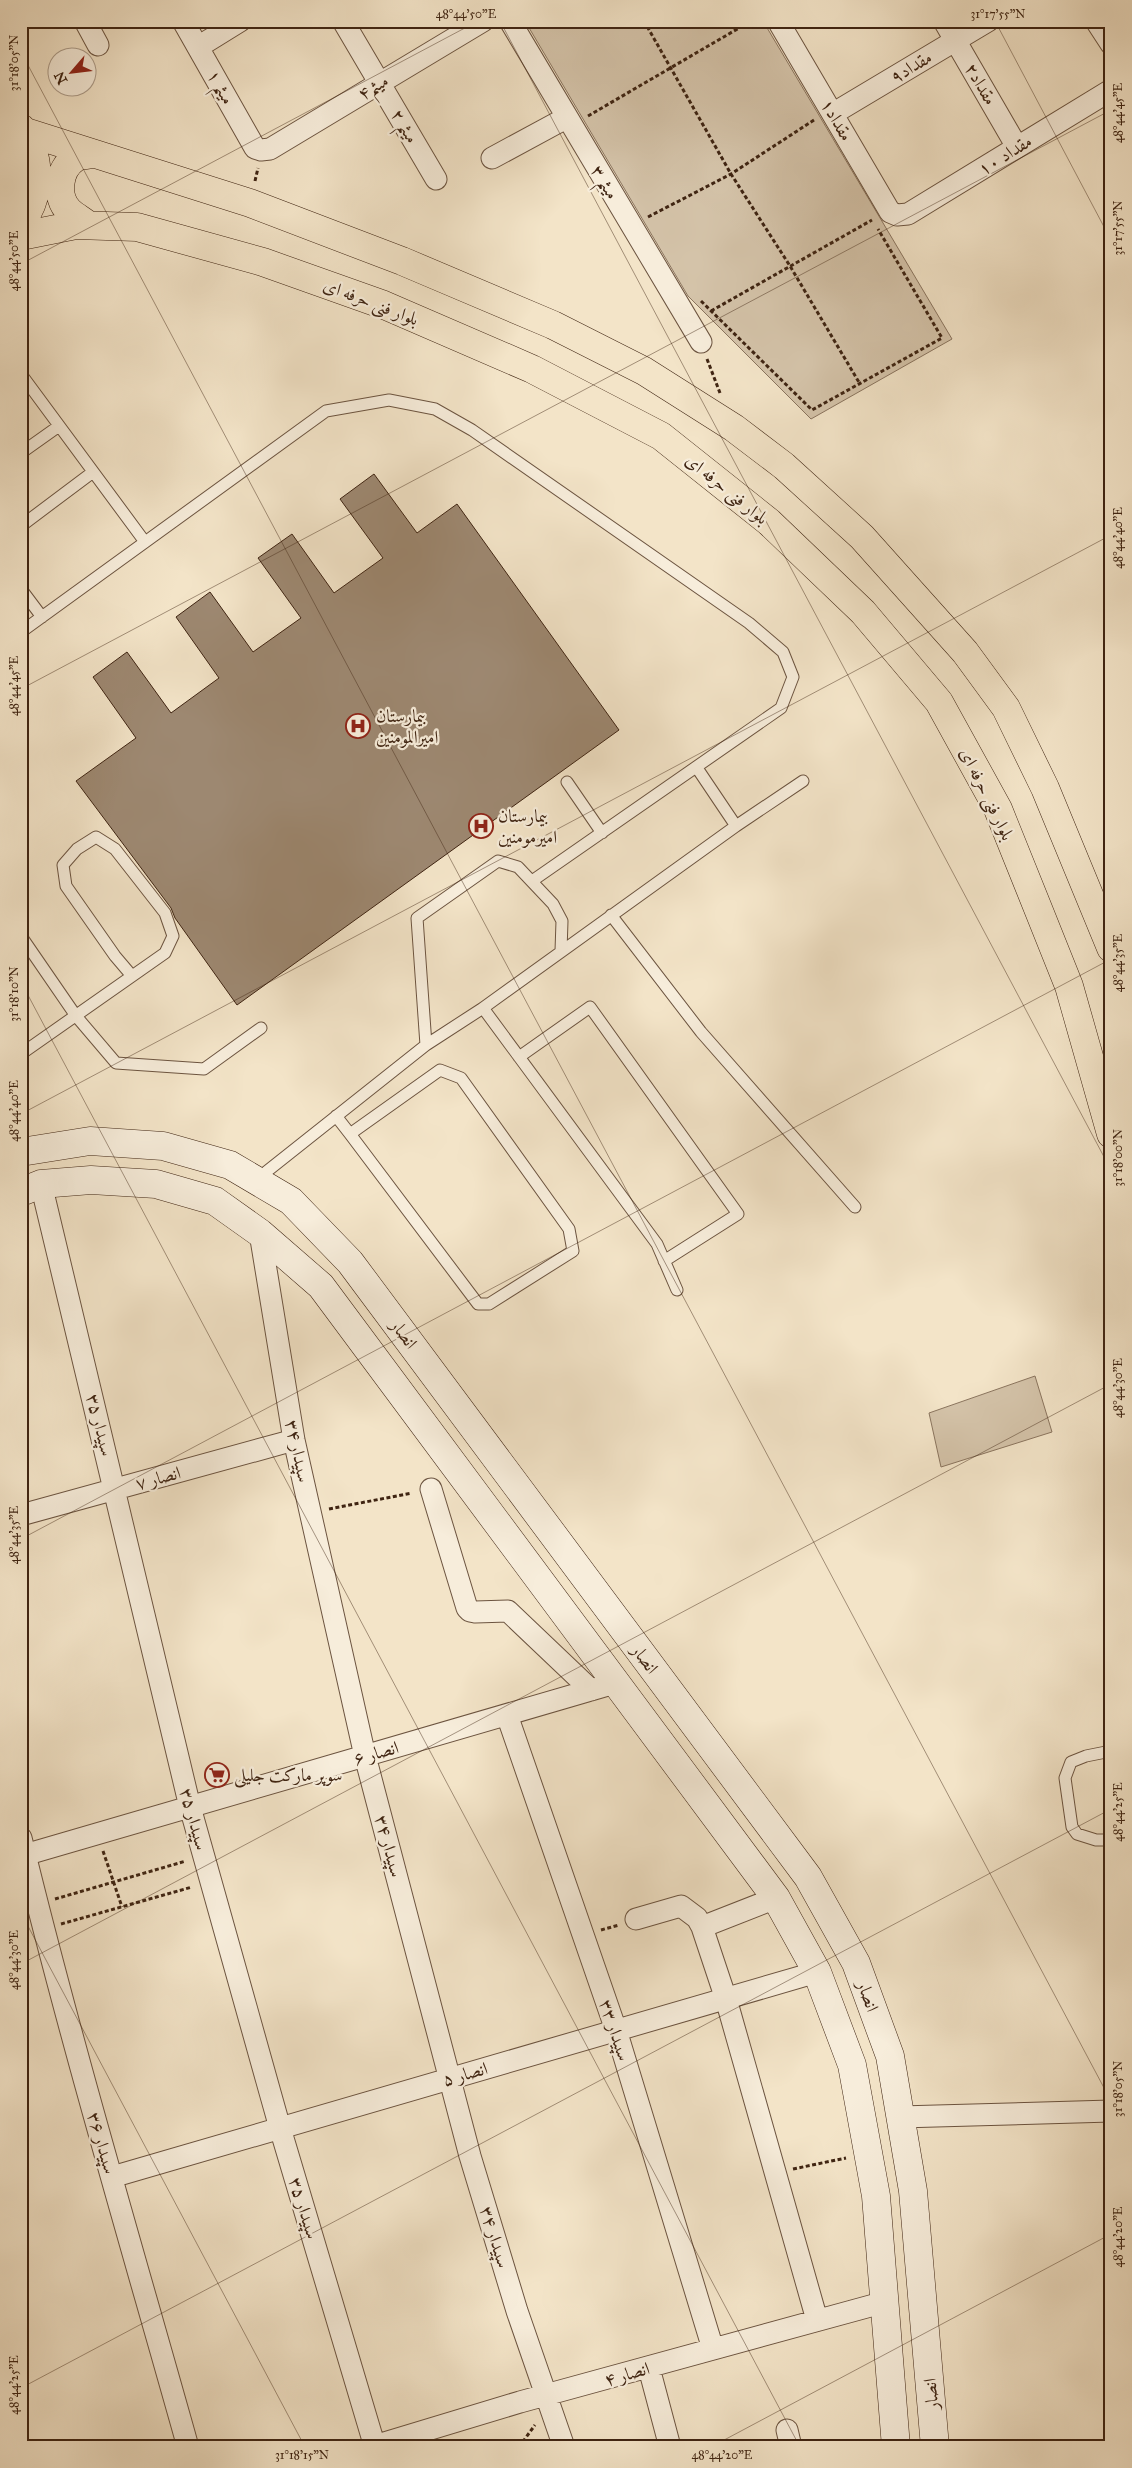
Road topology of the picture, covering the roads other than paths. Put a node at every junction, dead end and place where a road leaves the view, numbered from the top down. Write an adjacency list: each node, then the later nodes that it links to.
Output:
1 (85, 21): 13 (street)
2 (183, 21): 14 (street, میثم ۱)
3 (240, 21): 14 (street)
4 (343, 21): 15 (street, میثم ۲)
5 (483, 21): 15 (street, میثم۴)
6 (510, 21): 17 (street, میثم ۳)
7 (778, 21): 18 (street, مقداد۱)
8 (944, 21): 11 (street, مقداد۲)
9 (988, 21): 11 (street, مقداد۹)
10 (1096, 21): 12 (street)
11 (955, 40): 18 (street, مقداد۹); 20 (street, مقداد۲)
12 (1111, 44)
13 (98, 45)
14 (198, 47): 21 (street, میثم ۱)
15 (380, 83): 21 (street, میثم۴); 24 (street, میثم ۲)
16 (1111, 90): 20 (street, مقداد ۱۰)
17 (575, 113): 23 (street); 29 (street, میثم ۳)
18 (834, 113): 25 (street, مقداد۱)
19 (23, 130): 22 (main road); 26 (main road)
20 (1018, 147): 25 (street, مقداد ۱۰)
21 (261, 150)
22 (94, 154): 27 (main road); 47 (main road)
23 (492, 158)
24 (436, 179)
25 (897, 215)
26 (21, 223)
27 (88, 225): 28 (main road, بلوار فنی حرفه ای); 58 (main road, بلوار فنی حرفه ای)
28 (21, 236)
29 (701, 342)
30 (21, 374): 31 (lane)
31 (60, 426): 32 (lane); 33 (lane)
32 (21, 453)
33 (93, 472): 34 (lane); 35 (lane)
34 (21, 526)
35 (145, 542): 37 (lane); 39 (lane)
36 (21, 589): 37 (lane)
37 (42, 617): 38 (lane)
38 (21, 632)
39 (697, 768): 42 (lane); 43 (lane)
40 (803, 781): 42 (lane)
41 (567, 782): 43 (lane)
42 (736, 826): 45 (lane)
43 (602, 833): 44 (lane)
44 (532, 881): 48 (lane); 53 (lane)
45 (611, 915): 48 (lane); 62 (lane)
46 (21, 936): 51 (lane)
47 (1111, 948)
48 (561, 951): 50 (lane)
49 (132, 976): 49 (lane); 51 (lane)
50 (483, 1008): 53 (lane); 55 (lane)
51 (76, 1016): 52 (lane); 54 (lane)
52 (261, 1028)
53 (426, 1046): 56 (lane)
54 (21, 1054)
55 (520, 1057): 64 (lane); 64 (lane)
56 (336, 1116): 57 (lane); 60 (lane)
57 (350, 1134): 57 (lane)
58 (1111, 1134)
59 (21, 1152): 60 (main road, انصار)
60 (256, 1180): 66 (main road, انصار)
61 (31, 1188): 63 (main road); 70 (street, سپیدار ۳۵)
62 (855, 1207)
63 (260, 1233): 67 (main road); 68 (street, سپیدار ۳۴)
64 (664, 1261): 65 (lane)
65 (677, 1290)
66 (449, 1395): 67 (main road); 72 (main road, انصار)
67 (418, 1418): 73 (main road)
68 (294, 1440): 70 (street, انصار ۷); 76 (street, سپیدار ۳۴)
69 (431, 1489): 73 (street)
70 (116, 1490): 71 (street, انصار ۷); 77 (street, سپیدار ۳۵)
71 (21, 1515)
72 (653, 1669): 73 (main road); 88 (main road, انصار)
73 (603, 1687): 74 (street, انصار ۶); 80 (main road)
74 (506, 1715): 76 (street, انصار ۶); 85 (street, سپیدار ۳۳)
75 (1111, 1751): 78 (lane)
76 (365, 1756): 77 (street, انصار ۶); 86 (street, سپیدار ۳۴)
77 (190, 1807): 79 (street, انصار ۶); 89 (street, سپیدار ۳۵)
78 (1111, 1840)
79 (23, 1850): 90 (street, سپیدار ۳۶)
80 (776, 1898): 82 (street); 83 (main road)
81 (636, 1919): 82 (street)
82 (702, 1927): 84 (street)
83 (817, 1972): 84 (street, انصار ۵); 92 (main road)
84 (726, 2000): 85 (street, انصار ۵); 93 (street)
85 (616, 2030): 86 (street, انصار ۵); 94 (street, سپیدار ۳۳)
86 (450, 2078): 89 (street, انصار ۵); 96 (street, سپیدار ۳۴)
87 (1111, 2111): 88 (street)
88 (900, 2117): 91 (main road, انصار)
89 (280, 2128): 90 (street, انصار ۵); 97 (street, سپیدار ۳۵)
90 (112, 2177): 98 (street, سپیدار ۳۶)
91 (922, 2298): 92 (main road); 102 (main road, انصار)
92 (885, 2302): 93 (street, انصار ۴); 101 (main road)
93 (818, 2320): 94 (street, انصار ۴)
94 (713, 2349): 95 (street, انصار ۴)
95 (649, 2368): 96 (street, انصار ۴); 100 (street)
96 (546, 2397): 97 (street, انصار ۴); 99 (street, سپیدار ۳۴)
97 (374, 2446)
98 (188, 2447)
99 (564, 2447)
100 (670, 2447)
101 (896, 2447)
102 (935, 2447)

